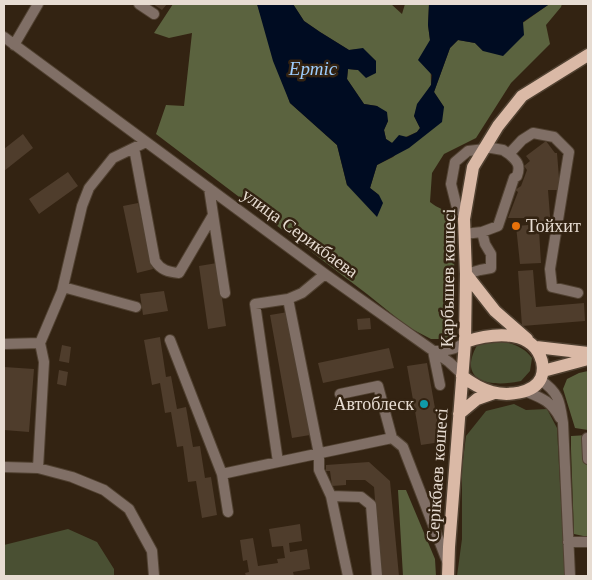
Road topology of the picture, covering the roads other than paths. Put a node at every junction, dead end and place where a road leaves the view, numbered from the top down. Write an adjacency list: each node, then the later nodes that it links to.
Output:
1 (38, 4): 4 (street)
2 (139, 4): 3 (street)
3 (154, 14)
4 (10, 43): 6 (street, улица Серикбаева)
5 (588, 56): 8 (main road, Қарбышев көшесі)
6 (146, 142): 7 (street); 10 (street, улица Серикбаева)
7 (134, 148): 11 (street); 17 (street)
8 (486, 148): 9 (street); 12 (main road, Қарбышев көшесі); 12 (street)
9 (509, 154): 13 (street); 19 (street)
10 (209, 188): 11 (street); 15 (street, улица Серикбаева)
11 (213, 214): 18 (street)
12 (465, 216): 14 (main road, Қарбышев көшесі)
13 (482, 232): 14 (street); 16 (street)
14 (464, 234): 16 (main road, Қарбышев көшесі)
15 (325, 274): 20 (street); 27 (street, улица Серикбаева)
16 (466, 274): 23 (main road, Қарбышев көшесі); 26 (main road)
17 (63, 287): 21 (street); 24 (street)
18 (225, 293)
19 (578, 293)
20 (288, 299): 40 (street); 42 (street)
21 (136, 307)
22 (170, 340): 46 (street)
23 (465, 342): 26 (main road); 27 (street); 30 (main road, Қарбышев көшесі)
24 (40, 343): 25 (street); 45 (street)
25 (4, 344)
26 (532, 344): 28 (main road); 31 (main road)
27 (433, 351): 30 (street, улица Серикбаева); 32 (street)
28 (588, 353)
29 (588, 359): 31 (main road)
30 (462, 375): 34 (main road); 36 (main road, Серікбаев көшесі)
31 (541, 375): 33 (main road); 37 (street)
32 (440, 385)
33 (525, 391): 34 (main road); 37 (street)
34 (494, 393): 36 (main road)
35 (340, 394): 38 (street)
36 (459, 414): 51 (main road, Серікбаев көшесі)
37 (563, 423): 49 (street)
38 (392, 438): 40 (street); 51 (street)
39 (588, 438): 41 (street)
40 (319, 454): 42 (street); 47 (street)
41 (588, 459): 43 (street)
42 (278, 462): 46 (street)
43 (588, 466)
44 (4, 467): 45 (street)
45 (38, 468): 52 (street)
46 (222, 474): 48 (street)
47 (331, 496): 53 (street); 54 (street)
48 (228, 512)
49 (568, 542): 50 (street); 55 (street)
50 (588, 542)
51 (448, 570)
52 (154, 576)
53 (348, 576)
54 (377, 576)
55 (570, 576)

